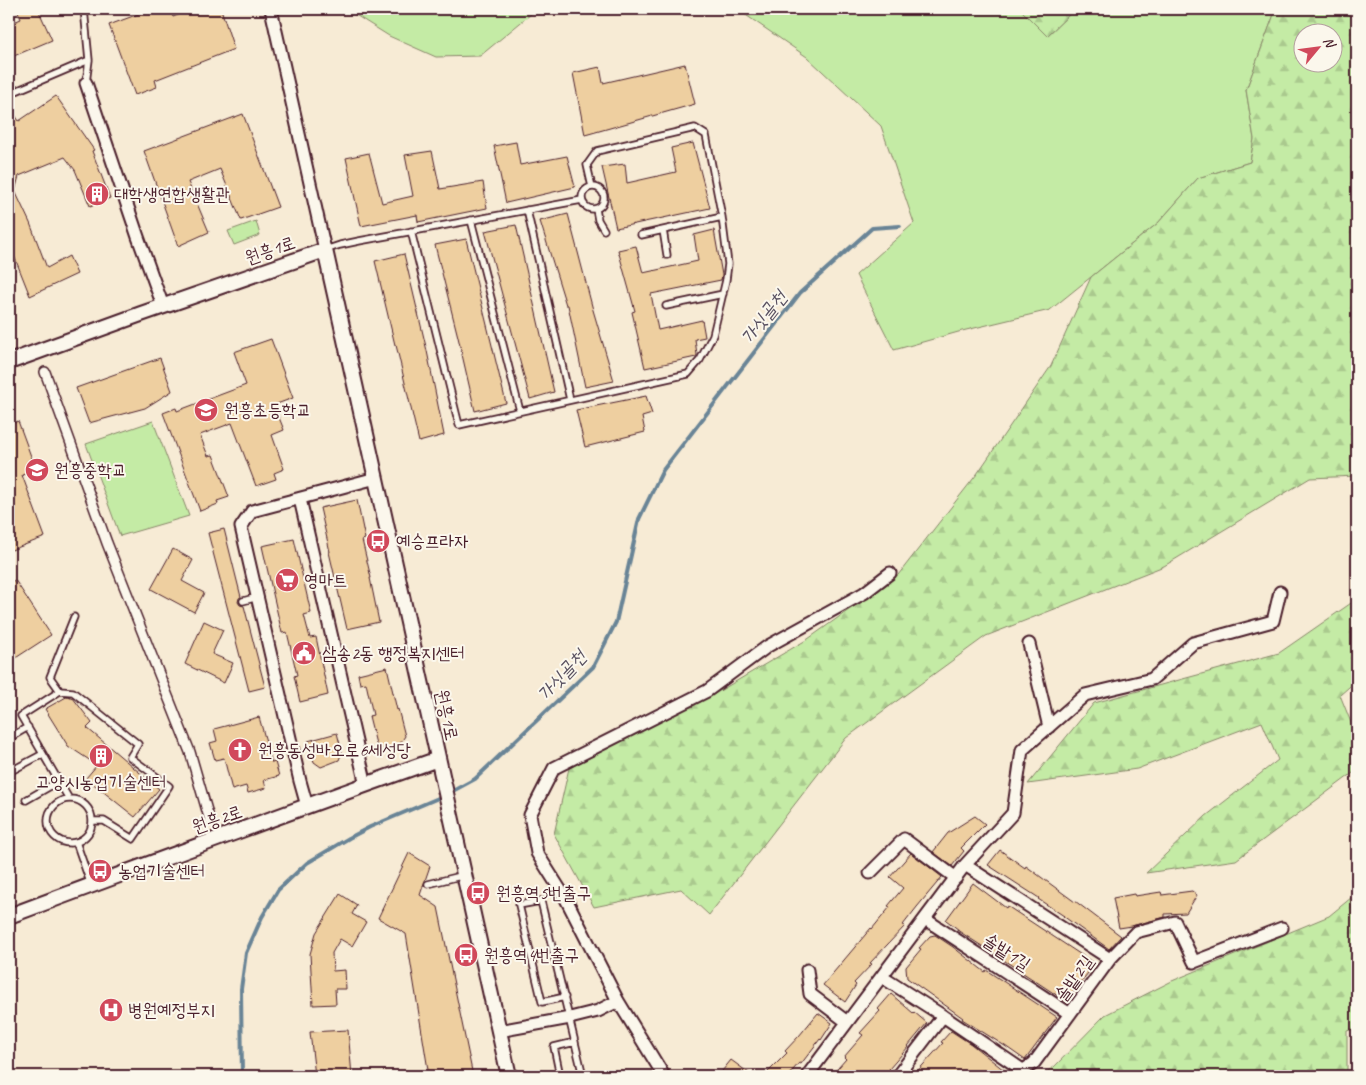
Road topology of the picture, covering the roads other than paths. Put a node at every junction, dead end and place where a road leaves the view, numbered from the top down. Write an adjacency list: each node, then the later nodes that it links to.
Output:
1 (84, 9): 3 (lane)
2 (270, 9): 16 (street)
3 (89, 60): 4 (lane); 5 (lane)
4 (86, 83): 19 (street)
5 (9, 94)
6 (592, 187): 7 (lane); 8 (lane); 10 (lane)
7 (582, 200): 8 (lane); 9 (lane)
8 (596, 209): 12 (lane)
9 (527, 210): 11 (lane); 23 (lane)
10 (722, 217): 13 (lane); 18 (lane)
11 (471, 220): 14 (lane); 24 (lane)
12 (604, 230)
13 (663, 230): 15 (lane); 17 (lane)
14 (411, 231): 16 (lane); 24 (lane)
15 (641, 235)
16 (325, 250): 19 (street, 원흥1로); 25 (street, 원흥1로)
17 (667, 255)
18 (723, 294): 20 (lane); 23 (lane)
19 (163, 306): 21 (street, 원흥1로)
20 (666, 306)
21 (9, 362)
22 (45, 372): 46 (street)
23 (570, 400): 24 (lane)
24 (520, 411)
25 (376, 478): 26 (street); 38 (street, 원흥1로)
26 (300, 499): 29 (street); 41 (street)
27 (890, 573): 61 (street)
28 (1280, 592): 35 (street)
29 (258, 598): 30 (lane); 44 (street)
30 (243, 601)
31 (74, 617): 33 (lane)
32 (1029, 644): 35 (street)
33 (60, 692): 34 (lane); 45 (lane)
34 (28, 727): 36 (lane); 37 (lane)
35 (1049, 727): 48 (street)
36 (9, 738)
37 (43, 754): 39 (lane); 40 (lane)
38 (438, 759): 41 (street, 원흥2로); 50 (street, 원흥1로)
39 (9, 772)
40 (59, 781): 42 (lane); 43 (lane)
41 (366, 785): 44 (street, 원흥2로)
42 (69, 799): 45 (lane); 47 (lane)
43 (26, 800)
44 (307, 806): 53 (street, 원흥2로)
45 (92, 821): 47 (lane)
46 (210, 821)
47 (76, 842): 53 (lane)
48 (965, 865): 51 (street); 57 (street)
49 (870, 873): 51 (street)
50 (464, 875): 52 (lane); 66 (street)
51 (956, 878): 55 (street)
52 (428, 884)
53 (91, 885): 54 (street, 원흥2로)
54 (9, 916)
55 (925, 919): 59 (street); 62 (street, 솔밭1길)
56 (1282, 928): 57 (street, 솔밭2길)
57 (1110, 959): 62 (street, 솔밭2길)
58 (807, 970): 65 (street)
59 (882, 976): 63 (street); 65 (street)
60 (565, 997): 60 (lane); 64 (lane)
61 (618, 1001): 64 (street); 72 (street)
62 (1070, 1014): 68 (street, 솔밭2길)
63 (944, 1016): 68 (street); 74 (street)
64 (570, 1018): 66 (street); 67 (lane)
65 (847, 1022): 73 (street)
66 (499, 1031): 69 (street)
67 (575, 1042): 70 (lane); 71 (lane)
68 (1020, 1074)
69 (509, 1076)
70 (560, 1076)
71 (583, 1076)
72 (664, 1076)
73 (807, 1076)
74 (897, 1076)

